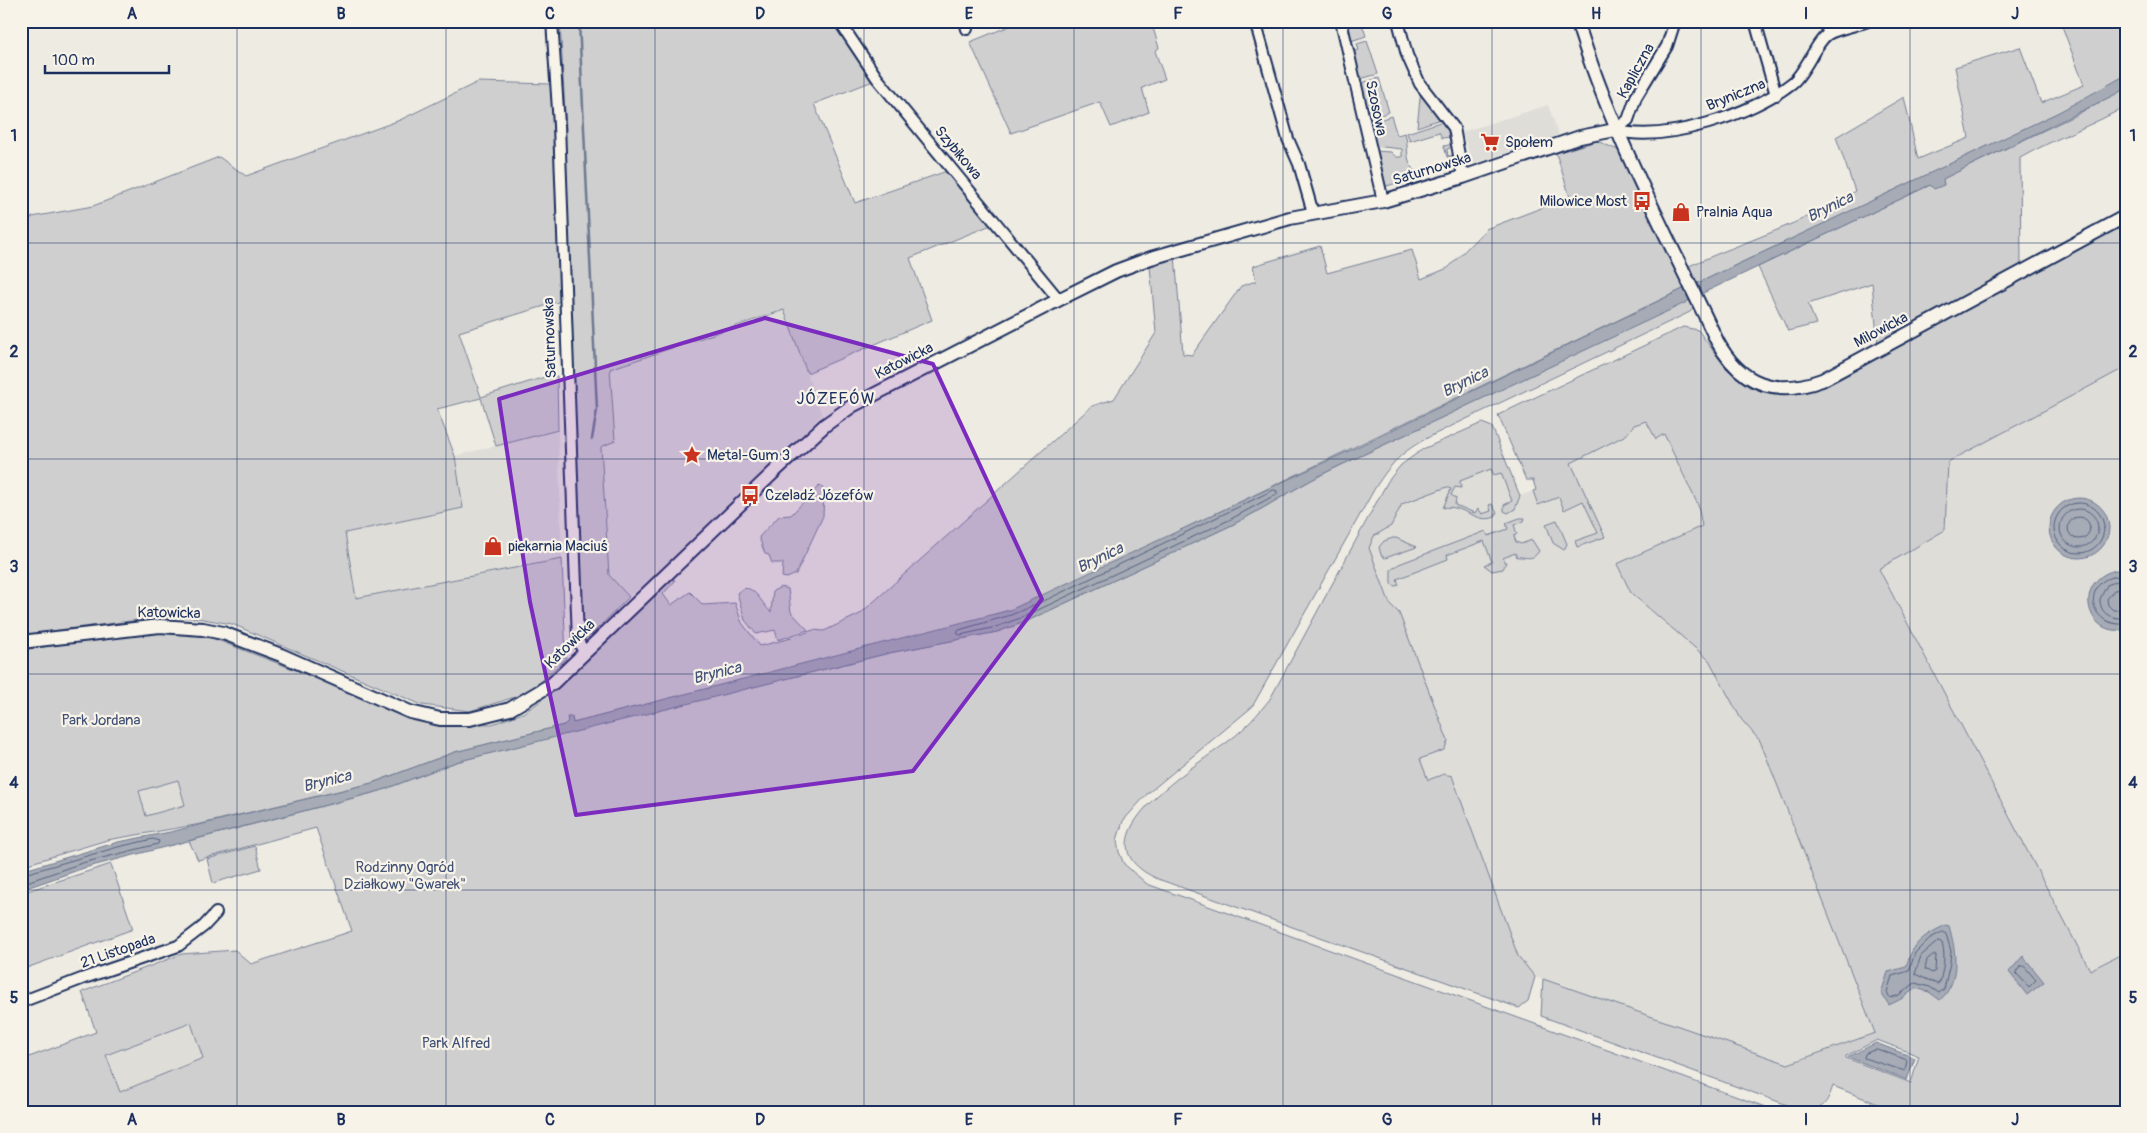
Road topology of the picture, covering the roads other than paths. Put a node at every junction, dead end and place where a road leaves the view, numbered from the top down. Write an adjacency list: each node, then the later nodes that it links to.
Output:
1 (552, 21): 20 (street, Saturnowska)
2 (840, 21): 18 (street, Szybikowa)
3 (1255, 21): 16 (street)
4 (1341, 21): 15 (street, Szosowa)
5 (1398, 21): 14 (street)
6 (1577, 21): 13 (street, Milowicka)
7 (1676, 21): 13 (street, Kapliczna)
8 (1755, 21): 12 (street)
9 (1826, 21): 11 (street)
10 (1868, 21): 11 (street)
11 (1828, 34): 12 (street, Bryniczna)
12 (1776, 95): 13 (street, Bryniczna)
13 (1615, 130): 14 (street, Saturnowska); 17 (street, Milowicka)
14 (1464, 177): 15 (street, Saturnowska)
15 (1383, 201): 16 (street, Saturnowska)
16 (1313, 213): 18 (street, Saturnowska)
17 (2126, 216)
18 (1057, 301): 20 (street, Katowicka)
19 (21, 642): 20 (street, Katowicka)
20 (584, 653)
21 (216, 913): 22 (street, 21 Listopada)
22 (21, 1002)

